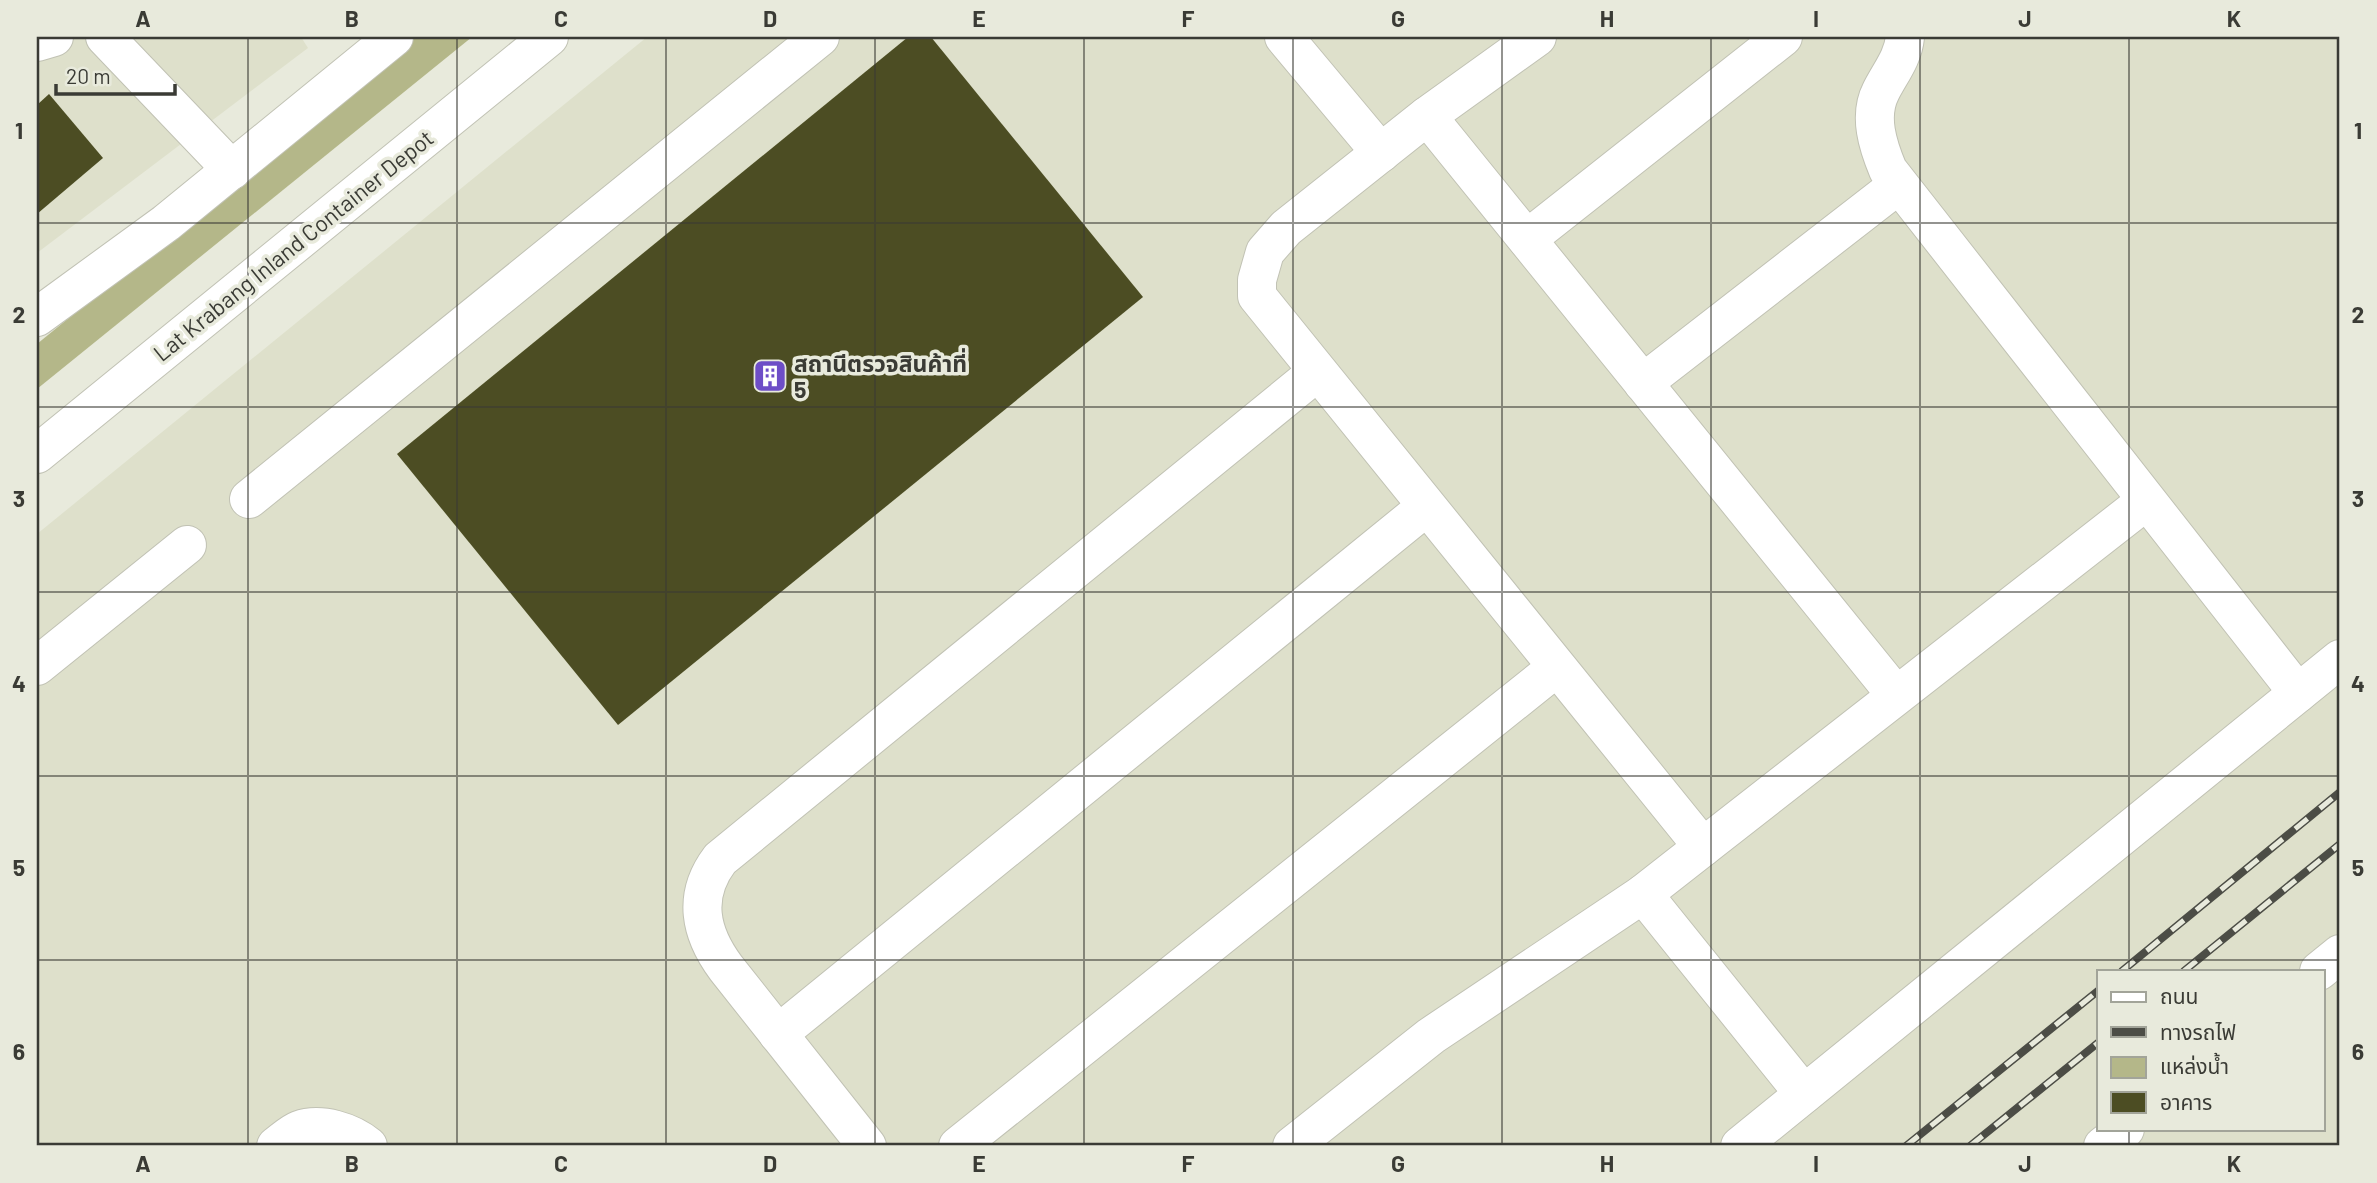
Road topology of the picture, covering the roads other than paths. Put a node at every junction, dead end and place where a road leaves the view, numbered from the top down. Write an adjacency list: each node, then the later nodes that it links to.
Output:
1 (54, 37): 10 (street)
2 (107, 37): 13 (street)
3 (394, 37): 13 (street)
4 (549, 37): 19 (street, Lat Krabang Inland Container Depot)
5 (820, 37): 20 (street)
6 (1284, 37): 12 (street)
7 (1537, 37): 11 (street)
8 (1783, 37): 15 (street)
9 (1905, 37): 14 (street)
10 (37, 43)
11 (1427, 116): 12 (street); 15 (street)
12 (1381, 153): 17 (street)
13 (232, 170): 16 (street)
14 (1898, 185): 18 (street); 21 (street)
15 (1527, 239): 18 (street)
16 (37, 317)
17 (1317, 372): 22 (street); 33 (street)
18 (1643, 383): 28 (street)
19 (37, 454)
20 (249, 499)
21 (2146, 501): 27 (street); 28 (street)
22 (1426, 507): 26 (street); 33 (street)
23 (187, 545): 25 (street)
24 (2340, 659): 27 (street)
25 (37, 666)
26 (1556, 668): 29 (street); 39 (street)
27 (2298, 693): 34 (street)
28 (1896, 695): 29 (street)
29 (1703, 847): 30 (street)
30 (1643, 894): 34 (street); 40 (street)
31 (2340, 954): 32 (street)
32 (2320, 970)
33 (778, 1034): 38 (street)
34 (1804, 1094): 41 (street)
35 (2124, 1130): 42 (street)
36 (276, 1146): 37 (street)
37 (368, 1146)
38 (867, 1146)
39 (958, 1146)
40 (1292, 1146)
41 (1740, 1146)
42 (2103, 1146)

